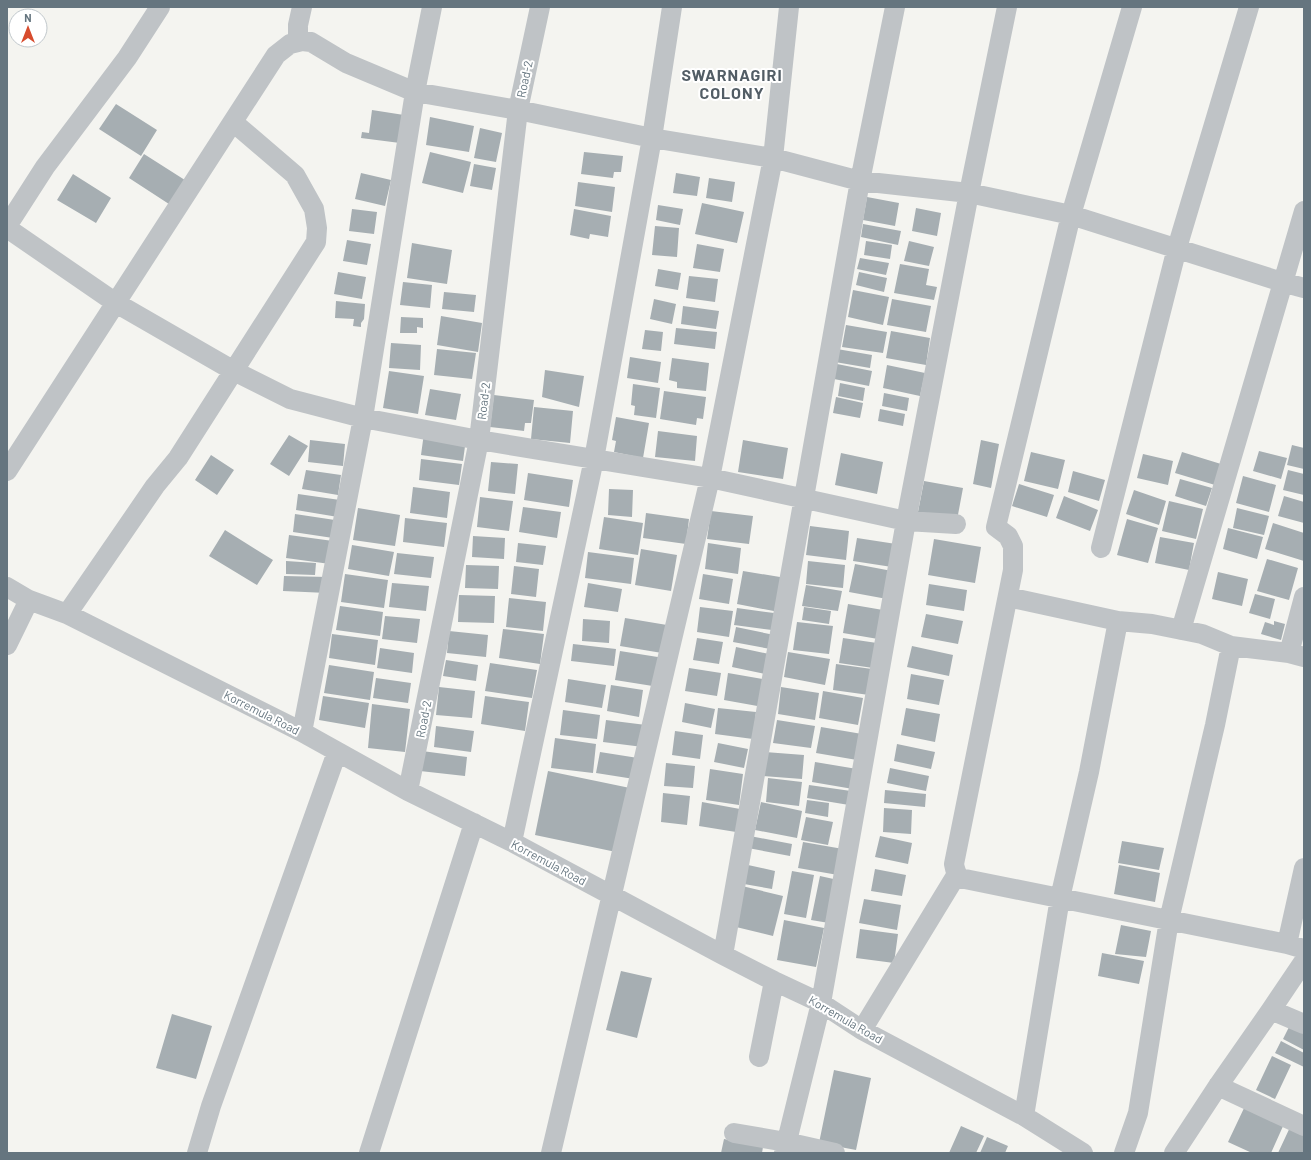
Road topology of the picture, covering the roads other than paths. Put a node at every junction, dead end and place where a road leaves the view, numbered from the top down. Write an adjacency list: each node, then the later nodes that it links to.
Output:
1 (160, 7): 21 (street)
2 (302, 7): 11 (street)
3 (432, 7): 12 (street)
4 (540, 7): 13 (street, Road-2)
5 (672, 7): 15 (street)
6 (788, 7): 16 (street)
7 (895, 7): 17 (street)
8 (1007, 7): 18 (street)
9 (1132, 7): 20 (street)
10 (1249, 7): 22 (street)
11 (298, 42): 12 (street); 14 (street)
12 (415, 92): 13 (street); 27 (street)
13 (518, 110): 15 (street); 28 (street, Road-2)
14 (233, 122): 25 (street); 26 (street)
15 (652, 138): 16 (street); 29 (street)
16 (773, 158): 17 (street); 31 (street)
17 (860, 181): 18 (street); 32 (street)
18 (969, 193): 20 (street); 33 (street)
19 (1304, 211): 23 (street)
20 (1071, 215): 22 (street); 37 (street)
21 (7, 227): 25 (street)
22 (1177, 248): 23 (street); 35 (street)
23 (1282, 282): 24 (street); 42 (street)
24 (1304, 288)
25 (116, 303): 26 (street); 30 (street)
26 (234, 371): 27 (street); 40 (street)
27 (363, 418): 28 (street); 46 (street)
28 (479, 440): 29 (street); 48 (street, Road-2)
29 (594, 459): 31 (street); 50 (street)
30 (7, 471)
31 (710, 478): 32 (street); 53 (street)
32 (804, 498): 33 (street); 57 (street)
33 (906, 521): 34 (street); 60 (street)
34 (956, 524)
35 (1101, 548)
36 (7, 587): 39 (street, Korremula Road)
37 (1008, 597): 41 (street); 52 (street)
38 (1304, 597): 45 (street)
39 (29, 600): 40 (street, Korremula Road); 43 (street)
40 (67, 614): 46 (street, Korremula Road)
41 (1118, 621): 42 (street); 54 (street)
42 (1181, 630): 44 (street)
43 (7, 645)
44 (1231, 646): 45 (street); 55 (street)
45 (1297, 655)
46 (302, 732): 47 (street, Korremula Road)
47 (337, 752): 48 (street, Korremula Road); 70 (street)
48 (408, 791): 49 (street, Korremula Road)
49 (474, 823): 50 (street, Korremula Road); 71 (street)
50 (512, 842): 53 (street, Korremula Road)
51 (1304, 868): 56 (street)
52 (957, 874): 54 (street); 63 (street)
53 (613, 896): 57 (street, Korremula Road); 72 (street)
54 (1060, 898): 55 (street); 66 (street)
55 (1169, 920): 56 (street); 75 (street)
56 (1295, 947)
57 (723, 956): 59 (street, Korremula Road)
58 (1304, 961): 61 (street)
59 (774, 981): 60 (street, Korremula Road); 64 (street)
60 (821, 1003): 63 (street, Korremula Road); 69 (street)
61 (1271, 1010): 62 (street); 65 (street)
62 (1304, 1024)
63 (862, 1030): 66 (street, Korremula Road)
64 (759, 1057)
65 (1218, 1086): 67 (street); 76 (street)
66 (1024, 1116): 74 (street, Korremula Road)
67 (1304, 1126)
68 (734, 1133): 69 (street)
69 (785, 1147): 73 (street)
70 (197, 1153)
71 (369, 1153)
72 (552, 1153)
73 (834, 1153)
74 (1083, 1153)
75 (1124, 1153)
76 (1174, 1153)

